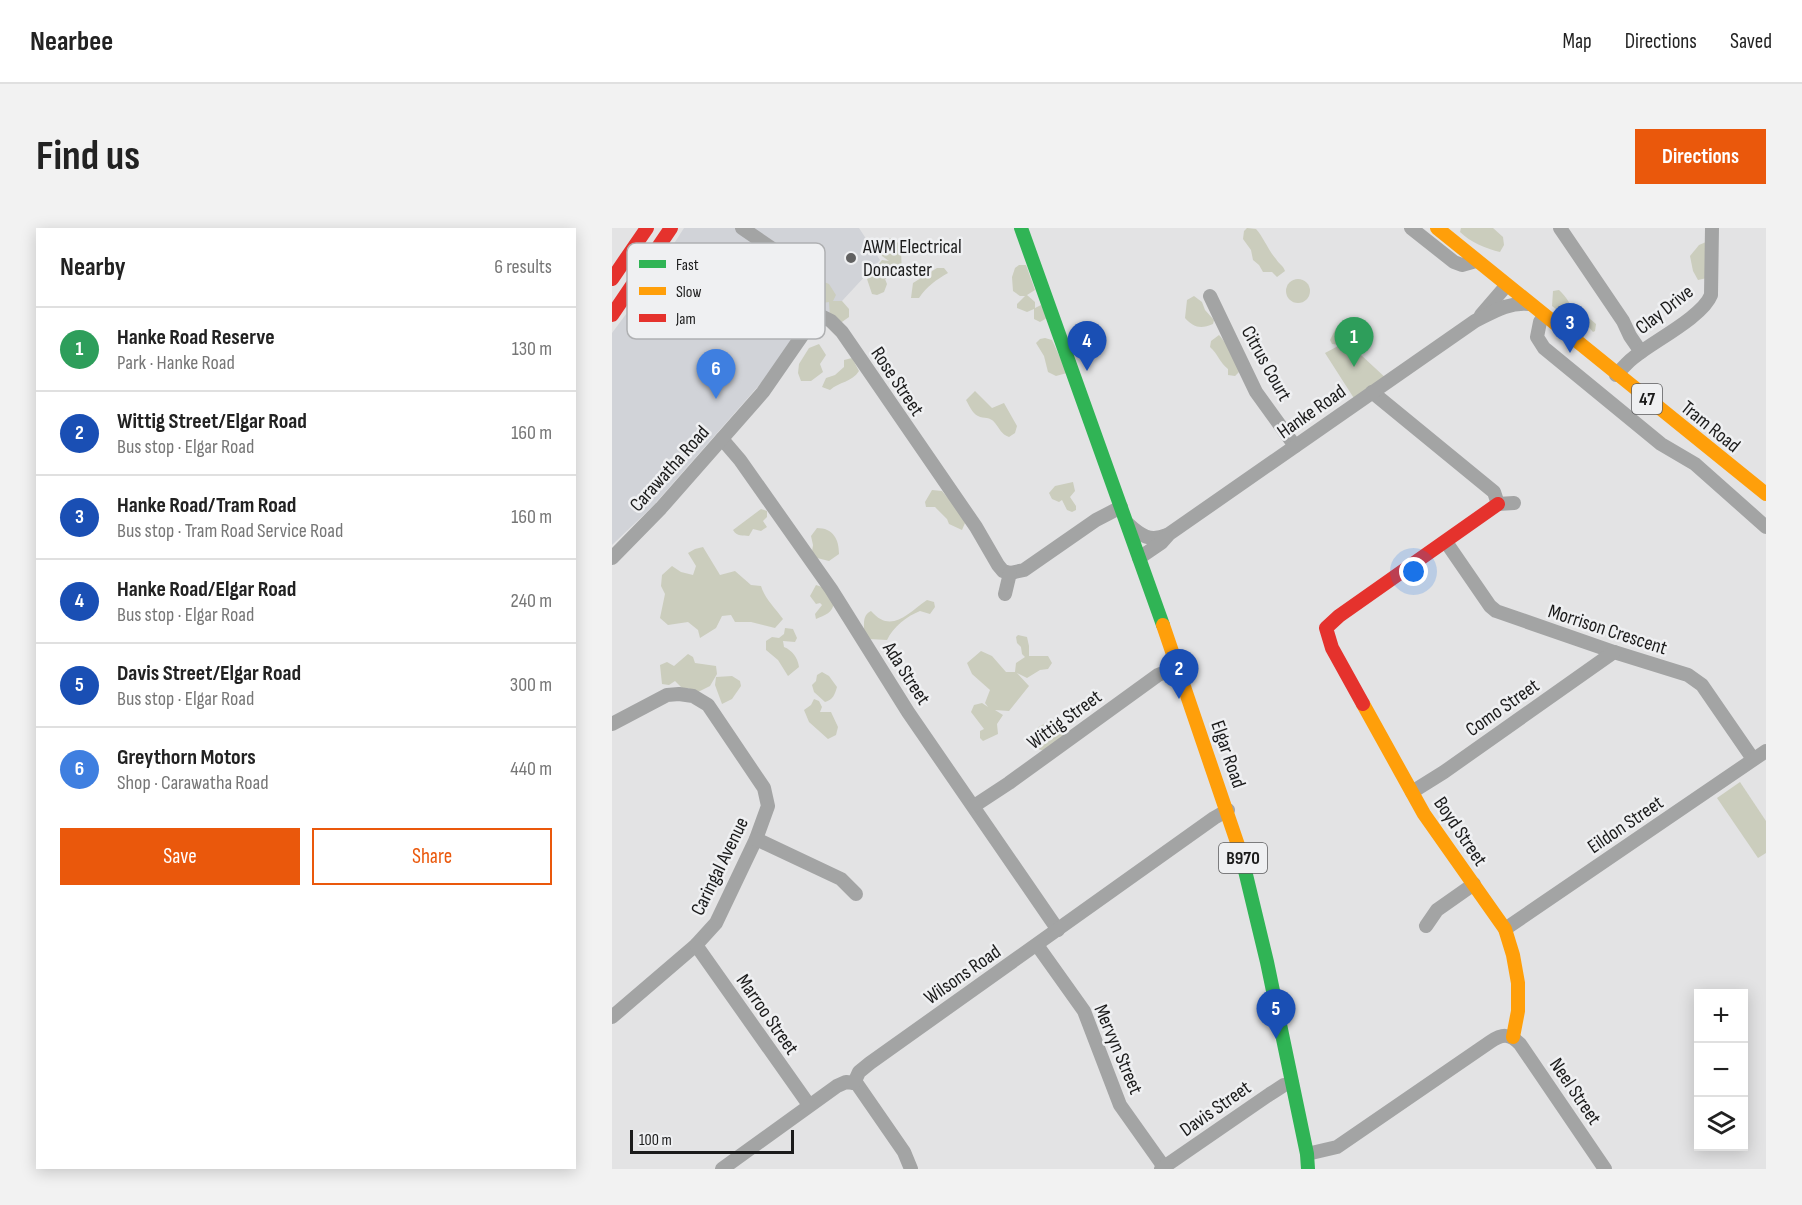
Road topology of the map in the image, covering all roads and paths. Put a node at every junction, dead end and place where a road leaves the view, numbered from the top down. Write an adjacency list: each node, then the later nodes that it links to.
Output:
1 (647, 228): 9 (main road)
2 (671, 228): 10 (main road)
3 (742, 228): 11 (street)
4 (1021, 228): 32 (main road, Elgar Road / B970)
5 (1412, 228): 13 (street)
6 (1437, 228): 13 (main road, Tram Road / 47)
7 (1560, 228): 24 (street)
8 (1712, 228): 24 (street, Clay Drive)
9 (637, 243)
10 (661, 243)
11 (764, 243)
12 (627, 257): 14 (main road)
13 (1476, 261): 15 (main road, Tram Road / 47)
14 (612, 279)
15 (1506, 286): 18 (main road, Tram Road / 47); 22 (street, Hanke Road)
16 (627, 293): 19 (main road)
17 (1210, 296): 28 (street, Citrus Court)
18 (1529, 304): 20 (main road, Tram Road / 47); 22 (street, Hanke Road)
19 (612, 315)
20 (1544, 316): 25 (main road, Tram Road / 47); 34 (street)
21 (825, 318): 39 (street, Rose Street)
22 (1475, 321): 26 (street, Hanke Road)
23 (800, 339): 27 (street, Carawatha Road)
24 (1643, 350): 25 (street, Clay Drive)
25 (1616, 375): 29 (main road, Tram Road / 47)
26 (1372, 392): 28 (street, Hanke Road); 31 (street)
27 (722, 439): 37 (street, Carawatha Road); 47 (street, Ada Street)
28 (1295, 446): 35 (street, Hanke Road)
29 (1766, 494)
30 (1514, 503): 31 (street)
31 (1498, 504): 36 (main road, Boyd Street)
32 (1121, 507): 33 (main road, Elgar Road / B970); 39 (street)
33 (1127, 523): 35 (street); 38 (main road, Elgar Road / B970)
34 (1766, 527)
35 (1169, 534): 38 (street, Hanke Road)
36 (1446, 542): 41 (street, Morrison Crescent); 46 (main road, Boyd Street)
37 (612, 558)
38 (1139, 558): 42 (main road, Elgar Road / B970)
39 (1010, 573): 40 (street)
40 (1005, 594)
41 (1614, 652): 45 (street, Morrison Crescent); 46 (street, Como Street)
42 (1178, 667): 47 (street, Wittig Street); 48 (main road, Elgar Road / B970)
43 (612, 724): 49 (street, Caringal Avenue)
44 (1766, 751): 45 (street, Eildon Street)
45 (1753, 759): 53 (street, Eildon Street)
46 (1412, 792): 50 (main road, Boyd Street)
47 (974, 806): 54 (street, Ada Street)
48 (1228, 810): 54 (street, Wilsons Road); 60 (main road, Elgar Road / B970)
49 (756, 839): 51 (street); 55 (street, Caringal Avenue)
50 (1474, 884): 52 (street); 53 (main road, Boyd Street)
51 (856, 894)
52 (1426, 926)
53 (1505, 929): 58 (main road, Boyd Street)
54 (1058, 930): 56 (street, Wilsons Road)
55 (696, 945): 57 (street, Caringal Avenue); 61 (street, Marroo Street)
56 (1037, 945): 59 (street, Wilsons Road); 63 (street, Mervyn Street)
57 (612, 1017)
58 (1513, 1037): 62 (street); 67 (street, Neel Street)
59 (854, 1083): 61 (street, Wilsons Road); 65 (street)
60 (1292, 1083): 62 (main road, Elgar Road / B970); 63 (street, Davis Street)
61 (809, 1105): 64 (street, Wilsons Road)
62 (1307, 1154): 66 (main road, Elgar Road / B970)
63 (1163, 1168)
64 (722, 1169)
65 (911, 1169)
66 (1308, 1169)
67 (1605, 1169)

